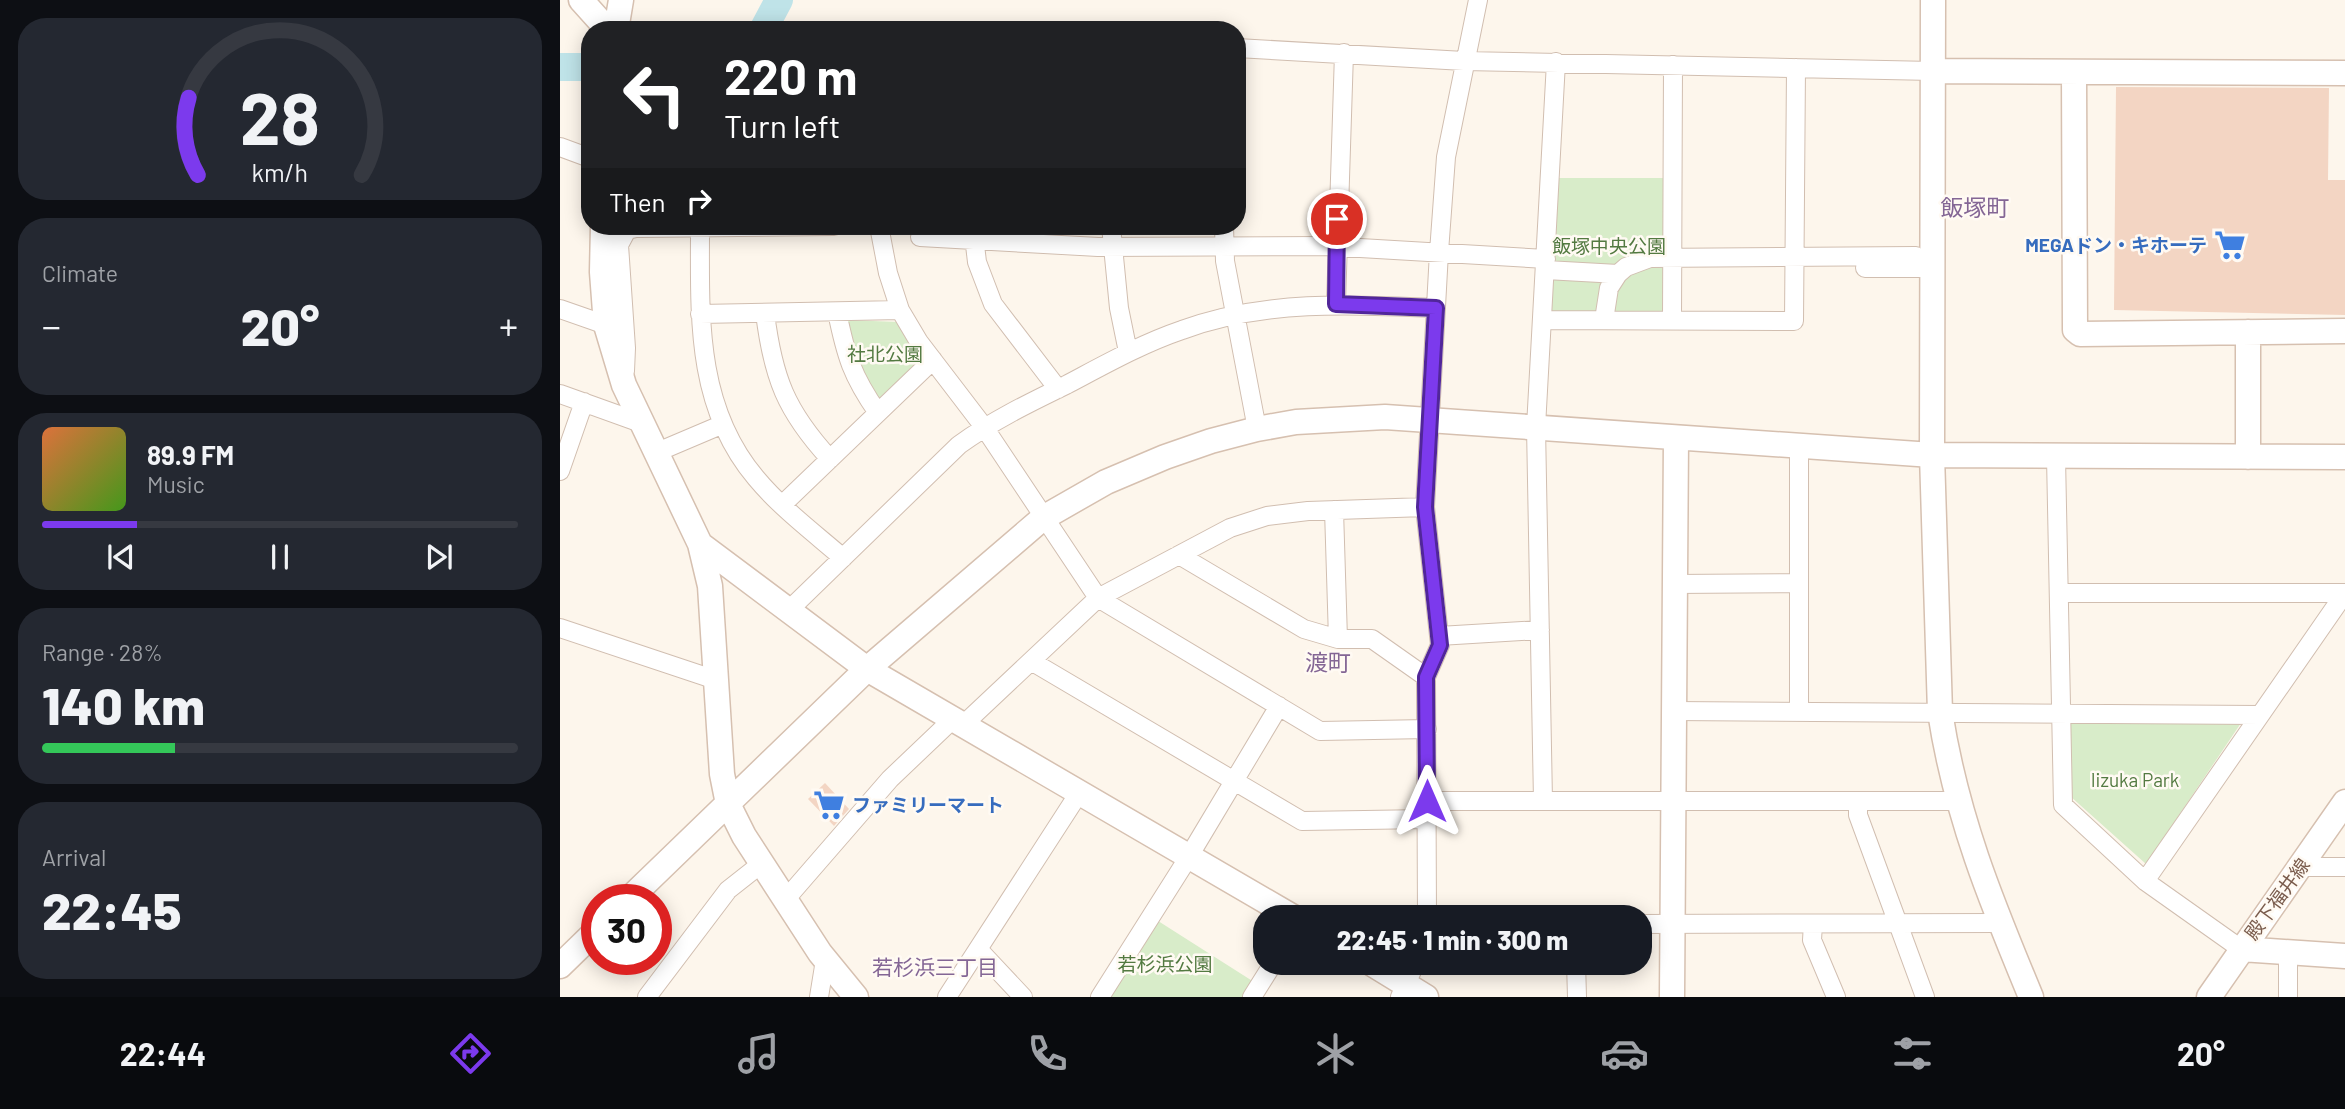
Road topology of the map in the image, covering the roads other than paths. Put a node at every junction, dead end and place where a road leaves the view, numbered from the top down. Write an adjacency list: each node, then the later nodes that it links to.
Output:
1 (581, 0): 5 (street)
2 (621, 0): 6 (street)
3 (1478, 0): 9 (street)
4 (1933, 0): 13 (street)
5 (600, 21)
6 (618, 21)
7 (1246, 48): 8 (street)
8 (1344, 53): 9 (street); 26 (street)
9 (1464, 61): 10 (street); 28 (street)
10 (1556, 62): 11 (street); 32 (street)
11 (1673, 65): 12 (street); 29 (street)
12 (1796, 68): 13 (street); 30 (street)
13 (1933, 71): 14 (street); 31 (street)
14 (2074, 72): 15 (street); 47 (street)
15 (2345, 73)
16 (560, 147): 17 (street)
17 (581, 155)
18 (603, 235): 45 (street)
19 (622, 235): 50 (street)
20 (700, 235): 40 (street)
21 (881, 235): 37 (street)
22 (973, 235): 51 (street)
23 (1042, 235): 25 (street)
24 (1224, 235): 27 (street)
25 (1112, 236): 27 (street); 48 (street)
26 (1336, 247): 27 (street); 28 (street); 34 (street)
27 (1225, 248): 41 (street)
28 (1439, 252): 32 (street); 35 (street)
29 (1672, 258): 30 (street); 33 (street); 44 (street)
30 (1795, 262): 31 (street); 44 (street)
31 (1924, 262): 64 (street)
32 (1546, 264): 33 (street); 42 (street)
33 (1618, 274): 43 (street)
34 (1336, 304): 35 (street); 41 (street)
35 (1436, 308): 55 (street)
36 (560, 309): 45 (street)
37 (900, 310): 38 (street); 49 (street)
38 (837, 312): 39 (street); 54 (street)
39 (765, 313): 40 (street); 68 (street)
40 (700, 314): 57 (street)
41 (1234, 315): 48 (street); 60 (street)
42 (1542, 320): 43 (street); 59 (street)
43 (1604, 320): 44 (street)
44 (1672, 320)
45 (606, 325): 50 (street)
46 (2345, 331): 47 (street)
47 (2248, 332): 66 (street)
48 (1128, 352): 51 (street)
49 (933, 360): 54 (street); 58 (street)
50 (624, 385): 56 (street)
51 (1058, 389): 58 (street)
52 (560, 394): 53 (street)
53 (584, 402): 56 (street); 69 (street)
54 (877, 413): 68 (street)
55 (1429, 419): 59 (street); 60 (street); 71 (street)
56 (641, 423): 63 (street)
57 (721, 425): 63 (street); 70 (street)
58 (984, 426): 73 (street); 76 (street)
59 (1536, 427): 61 (street); 84 (street)
60 (1257, 429): 73 (street)
61 (1676, 438): 62 (street); 78 (street)
62 (1799, 446): 64 (street); 77 (street)
63 (655, 453): 74 (street)
64 (1932, 455): 65 (street); 94 (street)
65 (2056, 457): 66 (street); 79 (street)
66 (2248, 457): 67 (street)
67 (2345, 457)
68 (831, 459): 70 (street)
69 (560, 471)
70 (782, 505): 76 (street)
71 (1425, 507): 72 (street); 85 (street)
72 (1334, 510): 75 (street); 86 (street)
73 (1043, 518): 81 (street); 88 (street)
74 (699, 544): 82 (street); 90 (street)
75 (1179, 555): 81 (street); 86 (street)
76 (843, 558): 82 (street)
77 (1799, 583): 78 (street); 93 (street)
78 (1673, 584): 92 (street)
79 (2059, 593): 80 (street); 95 (street)
80 (2345, 593): 96 (street)
81 (1098, 598): 87 (street); 91 (street)
82 (789, 610): 88 (street)
83 (560, 628): 90 (street)
84 (1540, 630): 85 (street); 101 (street)
85 (1439, 636): 89 (street)
86 (1338, 639): 89 (street)
87 (1031, 661): 97 (street); 99 (street)
88 (867, 669): 97 (street); 106 (street)
89 (1426, 677): 98 (street)
90 (716, 680): 106 (street)
91 (1279, 706): 98 (street); 99 (street)
92 (1672, 711): 93 (street); 102 (street)
93 (1799, 712): 94 (street)
94 (1940, 712): 95 (street); 104 (street)
95 (2061, 715): 96 (street); 112 (street)
96 (2260, 715): 112 (street)
97 (958, 722): 100 (street); 114 (street)
98 (1427, 729): 107 (street)
99 (1234, 782): 107 (street); 108 (street)
100 (1079, 793): 108 (street); 124 (street)
101 (1543, 801): 102 (street); 107 (street)
102 (1672, 801): 103 (street); 117 (street)
103 (1857, 801): 104 (street); 121 (street)
104 (1957, 801): 118 (street)
105 (2345, 802): 110 (street, 殿下福井線)
106 (728, 804): 109 (street); 113 (street)
107 (1427, 810): 116 (street)
108 (1188, 858): 115 (street); 139 (street)
109 (761, 864): 114 (street); 134 (street)
110 (2300, 867): 111 (street); 123 (street, 殿下福井線)
111 (2345, 867)
112 (2145, 881): 123 (street)
113 (645, 884)
114 (785, 900): 128 (street)
115 (1272, 905)
116 (1427, 905)
117 (1671, 923): 119 (street); 120 (street); 142 (street)
118 (2000, 923): 121 (street); 145 (street)
119 (1652, 924)
120 (1813, 924): 121 (street); 143 (street)
121 (1896, 924): 144 (street)
122 (581, 941): 125 (street)
123 (2241, 949): 126 (street); 146 (street, 殿下福井線)
124 (978, 950): 137 (street); 138 (street)
125 (566, 952)
126 (2288, 953): 127 (street); 147 (street)
127 (2345, 956)
128 (825, 960): 135 (street); 136 (street)
129 (1265, 975): 140 (street)
130 (1387, 975): 133 (street)
131 (1414, 975): 133 (street)
132 (1576, 975): 141 (street)
133 (1411, 993)
134 (648, 997)
135 (819, 997)
136 (856, 997)
137 (947, 997)
138 (1023, 997)
139 (1100, 997)
140 (1252, 997)
141 (1577, 997)
142 (1672, 997)
143 (1836, 997)
144 (1925, 997)
145 (2031, 997)
146 (2209, 997)
147 (2288, 997)

